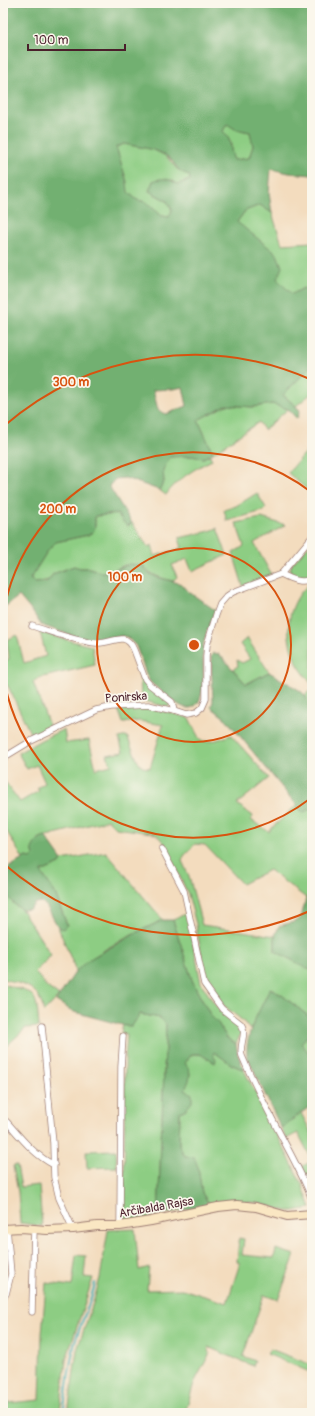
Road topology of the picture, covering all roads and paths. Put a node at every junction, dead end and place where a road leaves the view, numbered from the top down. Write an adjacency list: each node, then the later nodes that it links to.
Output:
1 (312, 537): 2 (street)
2 (281, 574): 3 (street); 5 (street, Ponirska)
3 (312, 579)
4 (32, 626): 5 (street)
5 (174, 710): 6 (street, Ponirska)
6 (3, 758)
7 (162, 849): 12 (street)
8 (42, 1026): 11 (street)
9 (123, 1036): 14 (street)
10 (7, 1122): 11 (street)
11 (54, 1165): 17 (street)
12 (312, 1199)
13 (312, 1214): 14 (street, Arčibalda Rajsa)
14 (120, 1226): 17 (street, Arčibalda Rajsa)
15 (5, 1228): 16 (street, Arčibalda Rajsa); 18 (street)
16 (34, 1229): 17 (street, Arčibalda Rajsa); 19 (street)
17 (73, 1229)
18 (6, 1294)
19 (32, 1312)

